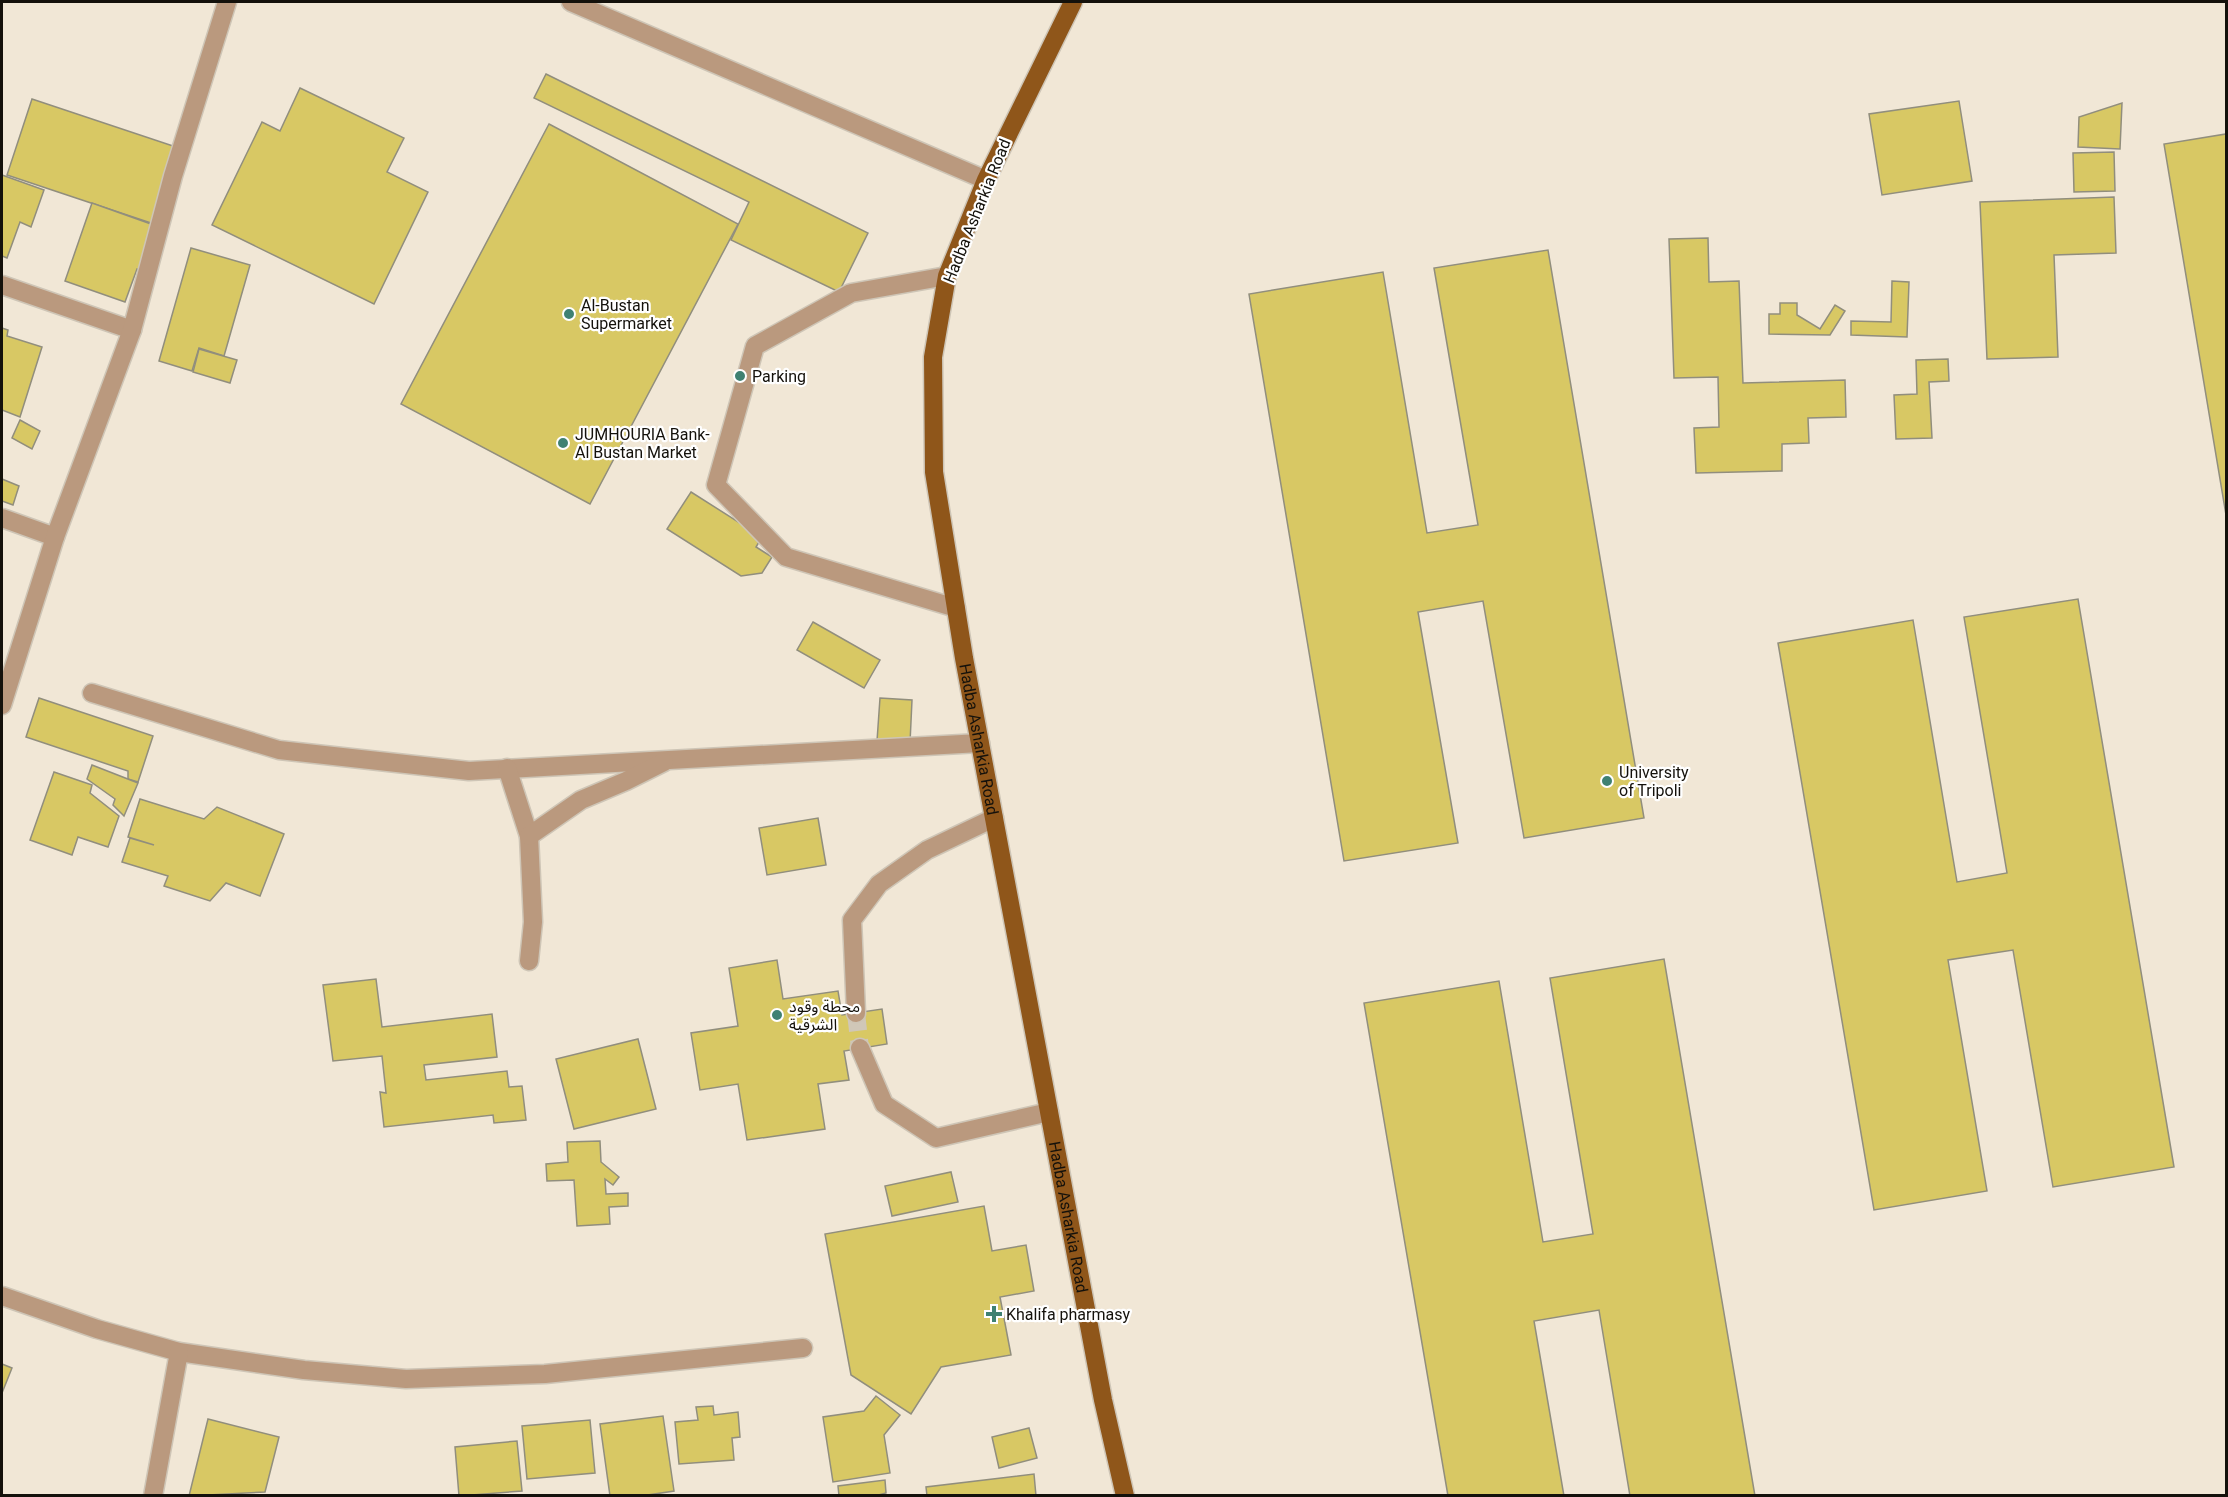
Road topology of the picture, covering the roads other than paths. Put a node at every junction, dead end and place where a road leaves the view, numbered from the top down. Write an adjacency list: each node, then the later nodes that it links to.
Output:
1 (227, 2): 7 (street)
2 (571, 2): 4 (street)
3 (1073, 2): 4 (main road, Hadba Asharkia Road)
4 (986, 180): 5 (main road, Hadba Asharkia Road)
5 (947, 276): 10 (main road, Hadba Asharkia Road); 10 (street)
6 (2, 285): 7 (street)
7 (132, 330): 9 (street)
8 (2, 518): 9 (street)
9 (55, 537): 12 (street)
10 (956, 608): 13 (main road, Hadba Asharkia Road)
11 (92, 693): 15 (street)
12 (2, 705)
13 (980, 743): 14 (street); 16 (main road, Hadba Asharkia Road)
14 (669, 760): 15 (street); 17 (street)
15 (507, 768): 17 (street)
16 (994, 818): 19 (street); 21 (main road, Hadba Asharkia Road)
17 (529, 836): 18 (street)
18 (529, 961)
19 (856, 1012)
20 (860, 1048): 21 (street)
21 (1049, 1112): 26 (main road, Hadba Asharkia Road)
22 (2, 1296): 24 (street)
23 (803, 1348): 24 (street)
24 (179, 1352): 25 (street)
25 (153, 1496)
26 (1125, 1496)

